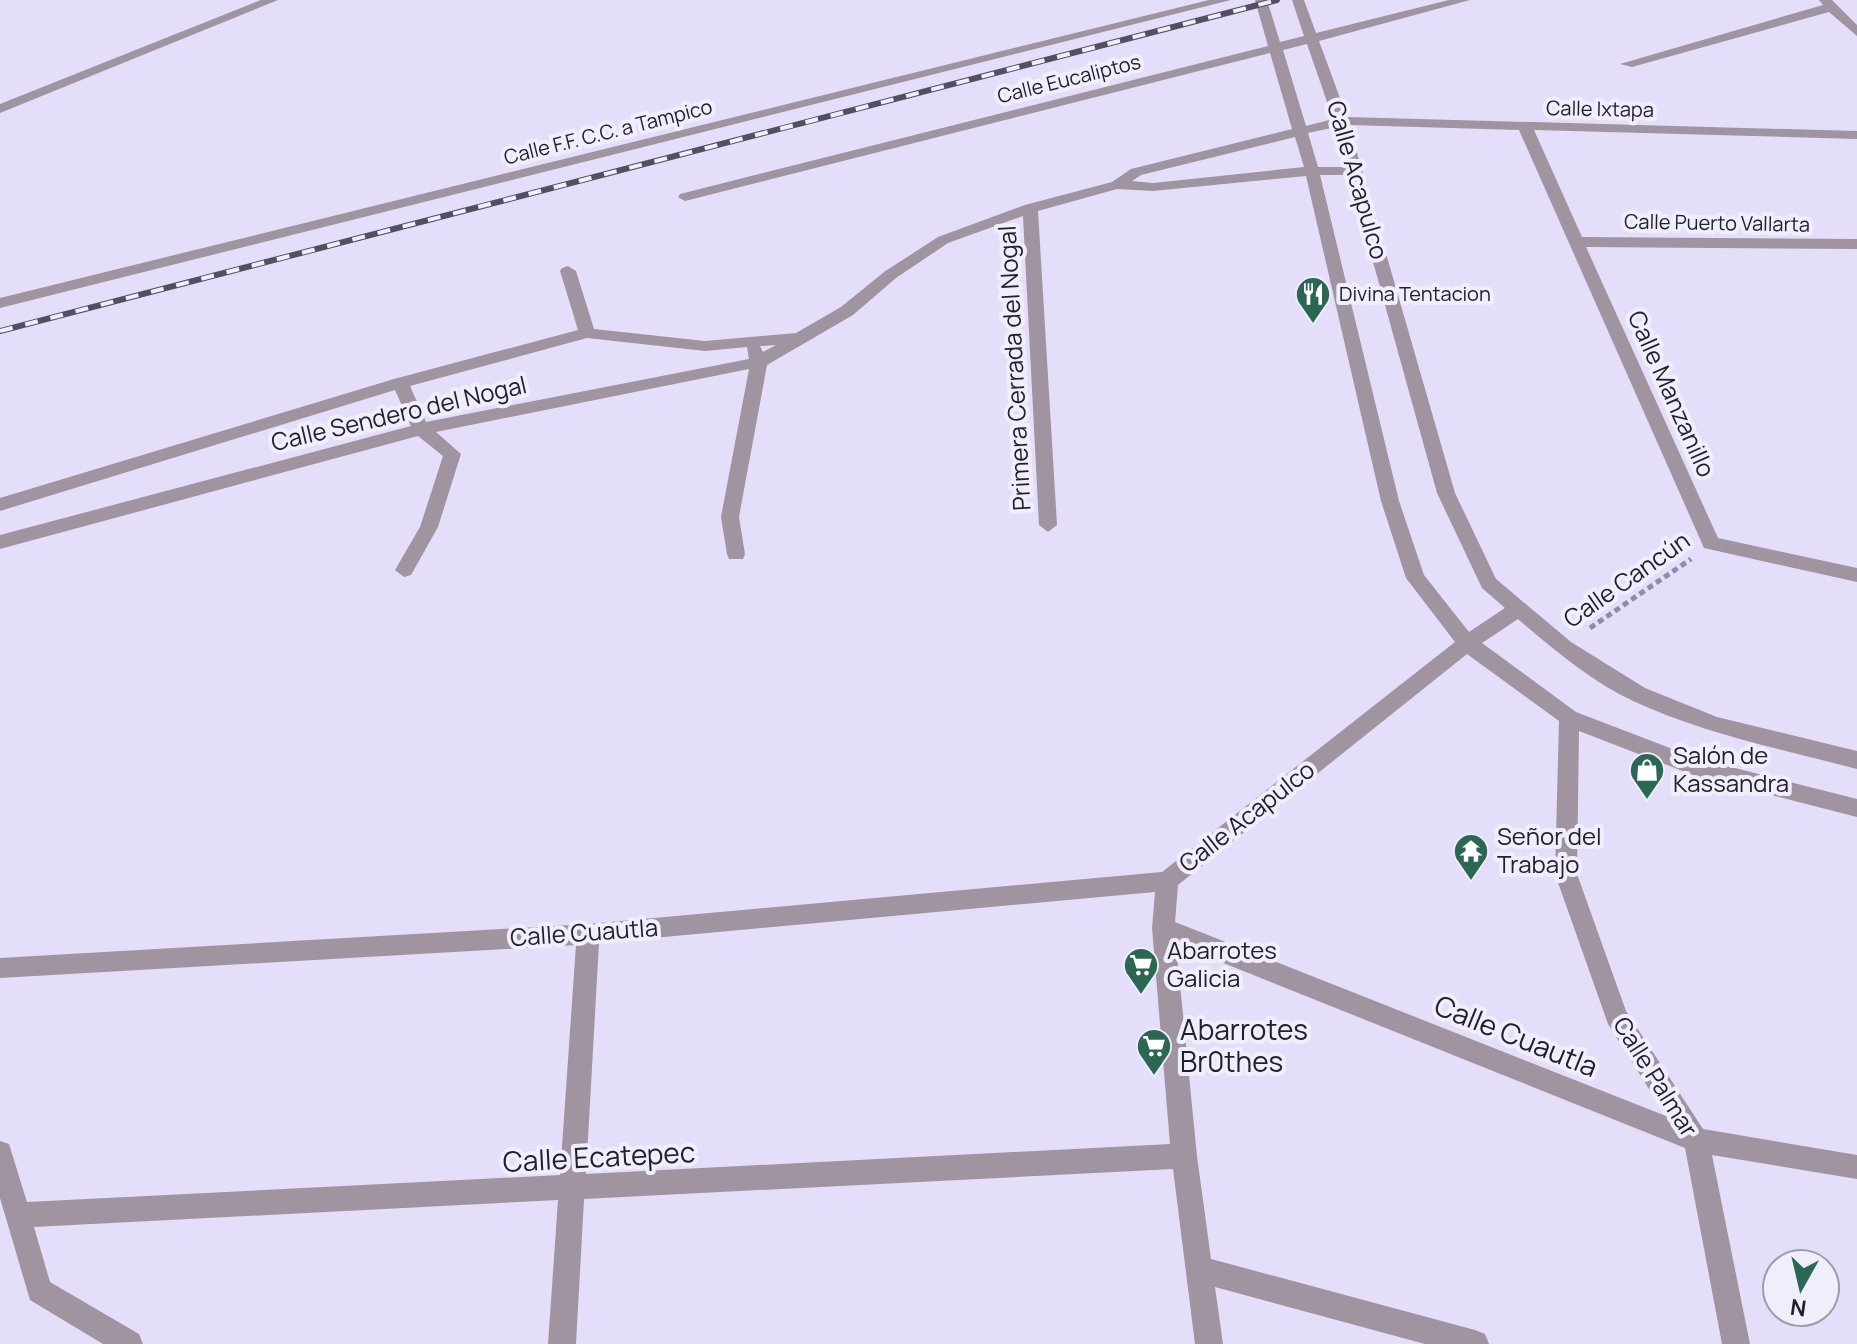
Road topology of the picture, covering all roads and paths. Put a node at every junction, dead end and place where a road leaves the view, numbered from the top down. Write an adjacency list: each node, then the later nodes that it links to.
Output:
1 (272, 0): 11 (street)
2 (1225, 0): 26 (street, Calle F.F. C.C. a Tampico)
3 (1261, 0): 9 (street, Calle Acapulco)
4 (1298, 0): 8 (street, Calle Acapulco)
5 (1464, 0): 8 (street, Calle Eucaliptos)
6 (1828, 4): 7 (street); 10 (street)
7 (1857, 32)
8 (1314, 38): 9 (street, Calle Eucaliptos); 12 (street, Calle Acapulco)
9 (1276, 47): 13 (street, Calle Acapulco); 21 (street, Calle Eucaliptos)
10 (1627, 64)
11 (0, 109)
12 (1343, 127): 13 (street, Calle Sendero del Nogal); 14 (street, Calle Ixtapa); 18 (street, Calle Acapulco)
13 (1300, 132): 16 (street, Calle Sendero del Nogal); 17 (street, Calle Acapulco)
14 (1528, 133): 15 (street, Calle Ixtapa); 23 (street, Calle Manzanillo)
15 (1857, 135)
16 (1198, 155): 19 (street); 20 (street, Calle Sendero del Nogal)
17 (1312, 171): 18 (street, Calle Sendero del Nogal); 19 (street, Calle Sendero del Nogal); 41 (street, Calle Acapulco)
18 (1356, 171): 40 (street, Calle Acapulco)
19 (1220, 179): 20 (street, Calle Sendero del Nogal)
20 (1117, 185): 22 (street, Calle Sendero del Nogal)
21 (685, 197)
22 (1030, 208): 28 (street, Calle Sendero del Nogal); 34 (street, Primera Cerrada del Nogal)
23 (1577, 242): 24 (street, Calle Puerto Vallarta); 36 (street, Calle Manzanillo)
24 (1857, 244)
25 (568, 271): 27 (street)
26 (0, 303)
27 (587, 333): 29 (street, Calle Sendero del Nogal); 31 (street, Calle Sendero del Nogal)
28 (807, 337): 29 (street, Calle Sendero del Nogal); 30 (street, Calle Sendero del Nogal)
29 (751, 343): 30 (street)
30 (759, 362): 32 (street, Calle Sendero del Nogal); 37 (street)
31 (400, 383): 32 (street); 33 (street, Calle Sendero del Nogal)
32 (421, 429): 35 (street, Calle Sendero del Nogal); 38 (street)
33 (0, 505)
34 (1048, 525)
35 (0, 542)
36 (1711, 543): 39 (street); 42 (path, Calle Cancún)
37 (736, 554)
38 (404, 570)
39 (1857, 575)
40 (1518, 609): 41 (street, Calle Acapulco); 42 (street)
41 (1467, 643): 43 (street); 46 (street, Calle Acapulco)
42 (1564, 647): 44 (street)
43 (1569, 718): 45 (street); 50 (street, Calle Palmar)
44 (1857, 760)
45 (1857, 808)
46 (1167, 881): 47 (street, Calle Acapulco); 48 (street, Calle Cuautla)
47 (1163, 928): 50 (street, Calle Cuautla); 52 (street, Calle Acapulco)
48 (588, 934): 49 (street, Calle Cuautla); 54 (street)
49 (0, 968)
50 (1696, 1140): 53 (street, Calle Cuautla); 61 (street, Calle Palmar)
51 (0, 1153): 55 (street)
52 (1184, 1156): 54 (street, Calle Ecatepec); 56 (street, Calle Acapulco)
53 (1857, 1167)
54 (572, 1189): 55 (street, Calle Ecatepec); 58 (street)
55 (17, 1215): 57 (street)
56 (1201, 1270): 59 (street, Calle Acapulco); 60 (street)
57 (129, 1344)
58 (562, 1344)
59 (1209, 1344)
60 (1475, 1344)
61 (1736, 1344)

